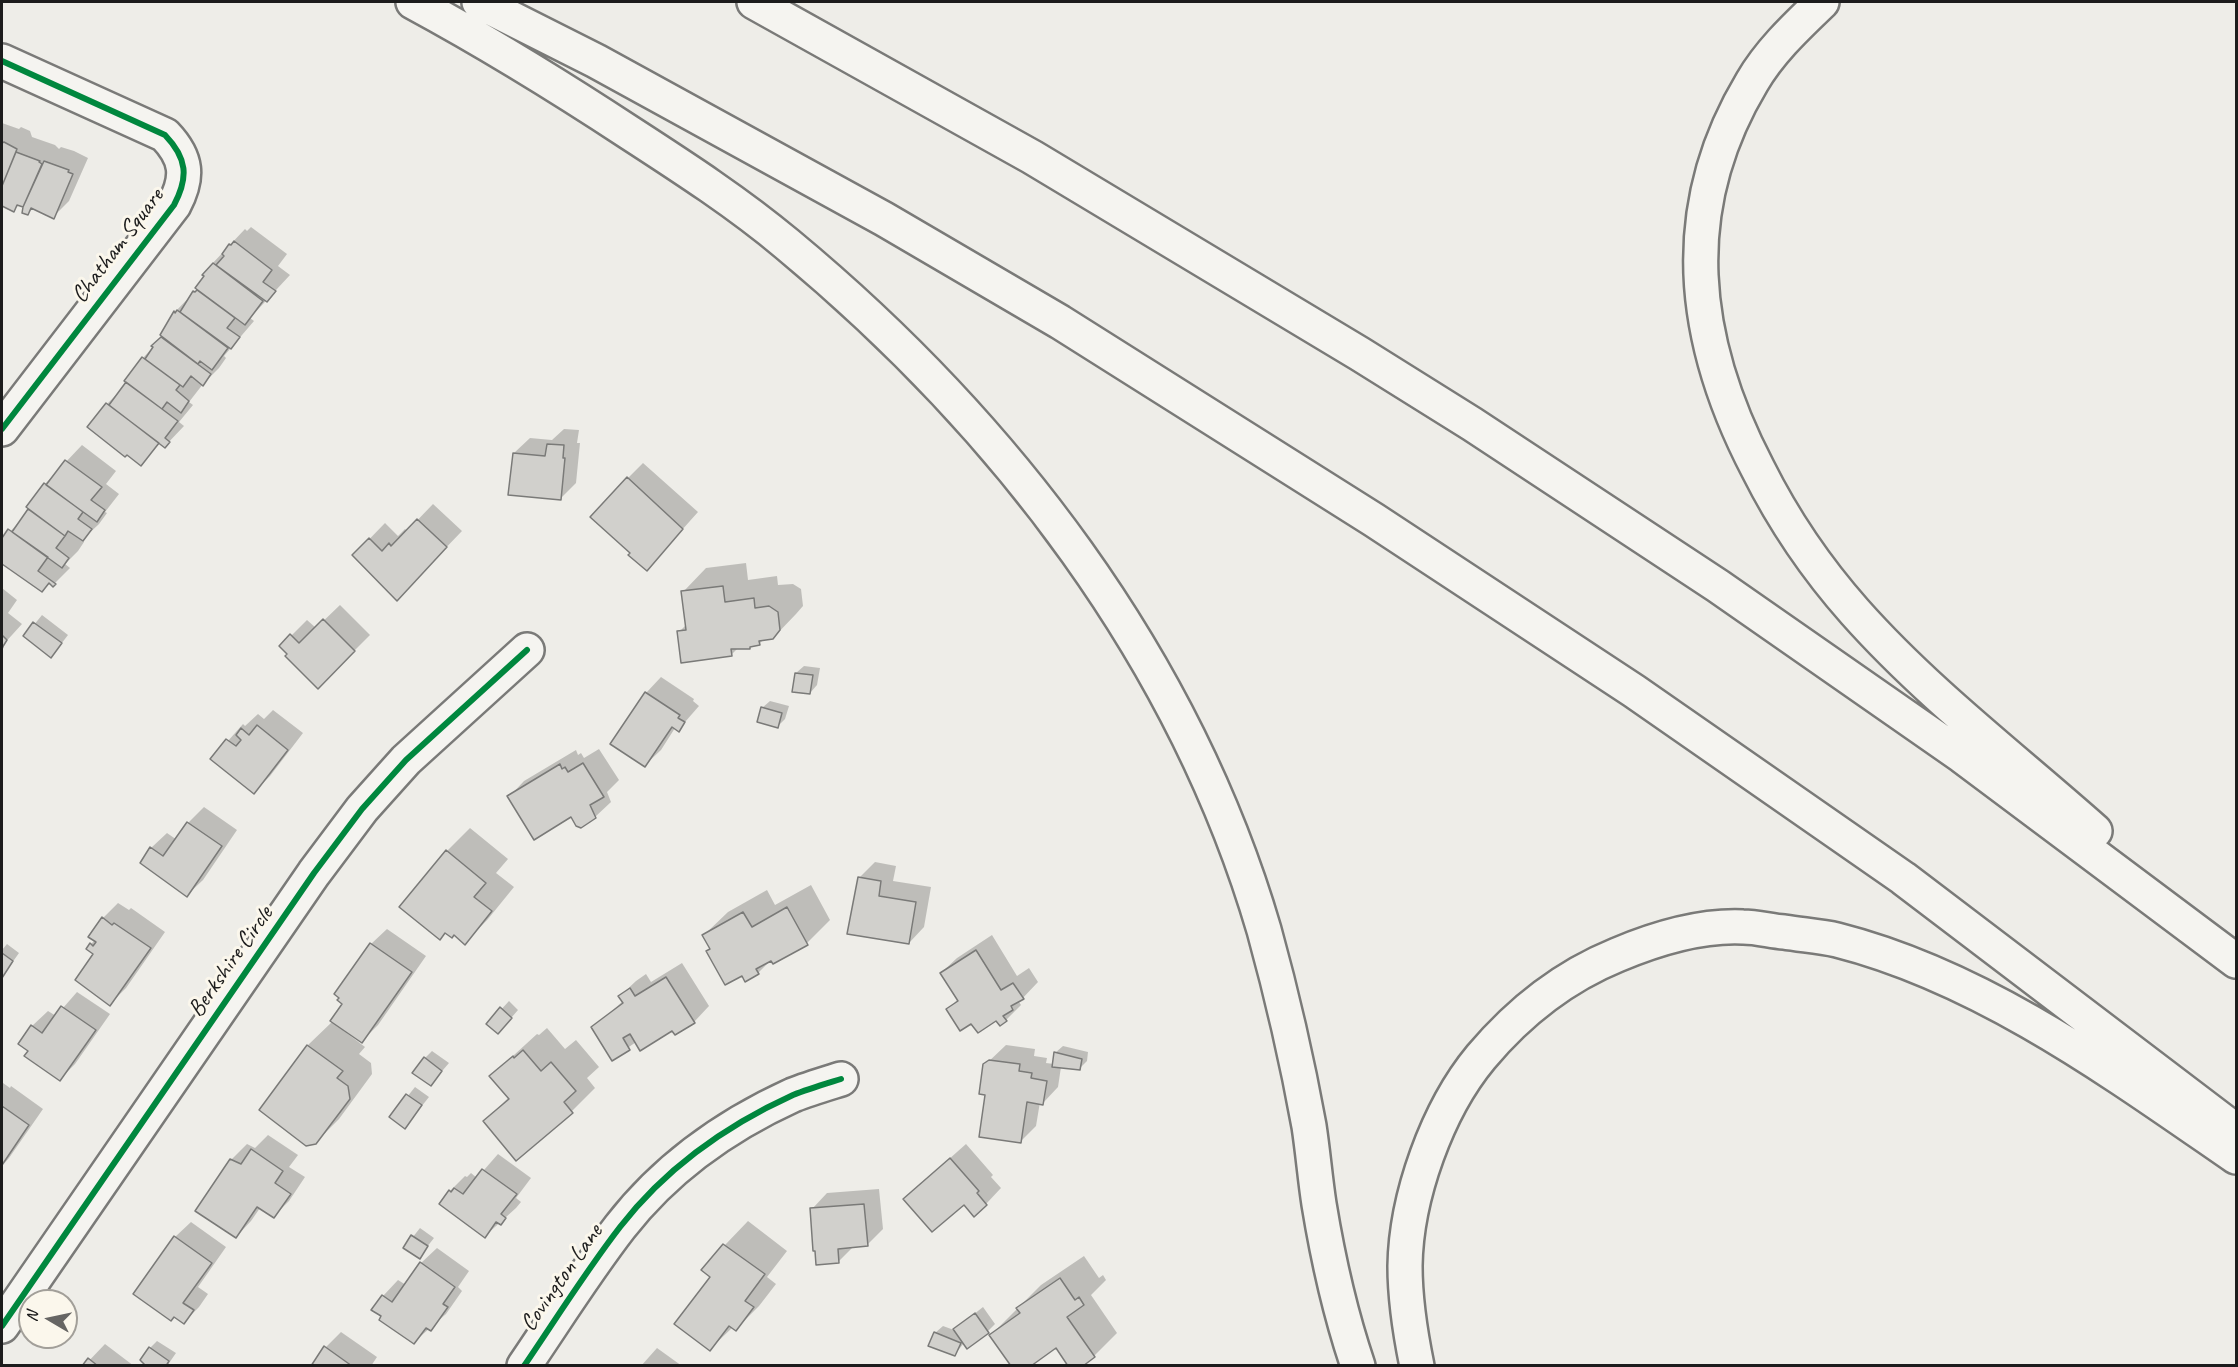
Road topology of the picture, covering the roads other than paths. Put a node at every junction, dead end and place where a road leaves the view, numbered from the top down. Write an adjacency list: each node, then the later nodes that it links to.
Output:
1 (413, 2): 15 (main road)
2 (479, 2): 11 (main road)
3 (754, 2): 9 (main road)
4 (1822, 2): 8 (main road)
5 (2, 61): 6 (main road, Chatham Square)
6 (2, 429)
7 (527, 650): 13 (main road, Berkshire Circle)
8 (2236, 955)
9 (2236, 961)
10 (841, 1079): 14 (main road, Covington Lane)
11 (2236, 1131)
12 (2236, 1157): 16 (main road)
13 (2, 1326)
14 (524, 1365)
15 (1358, 1365)
16 (1417, 1365)

